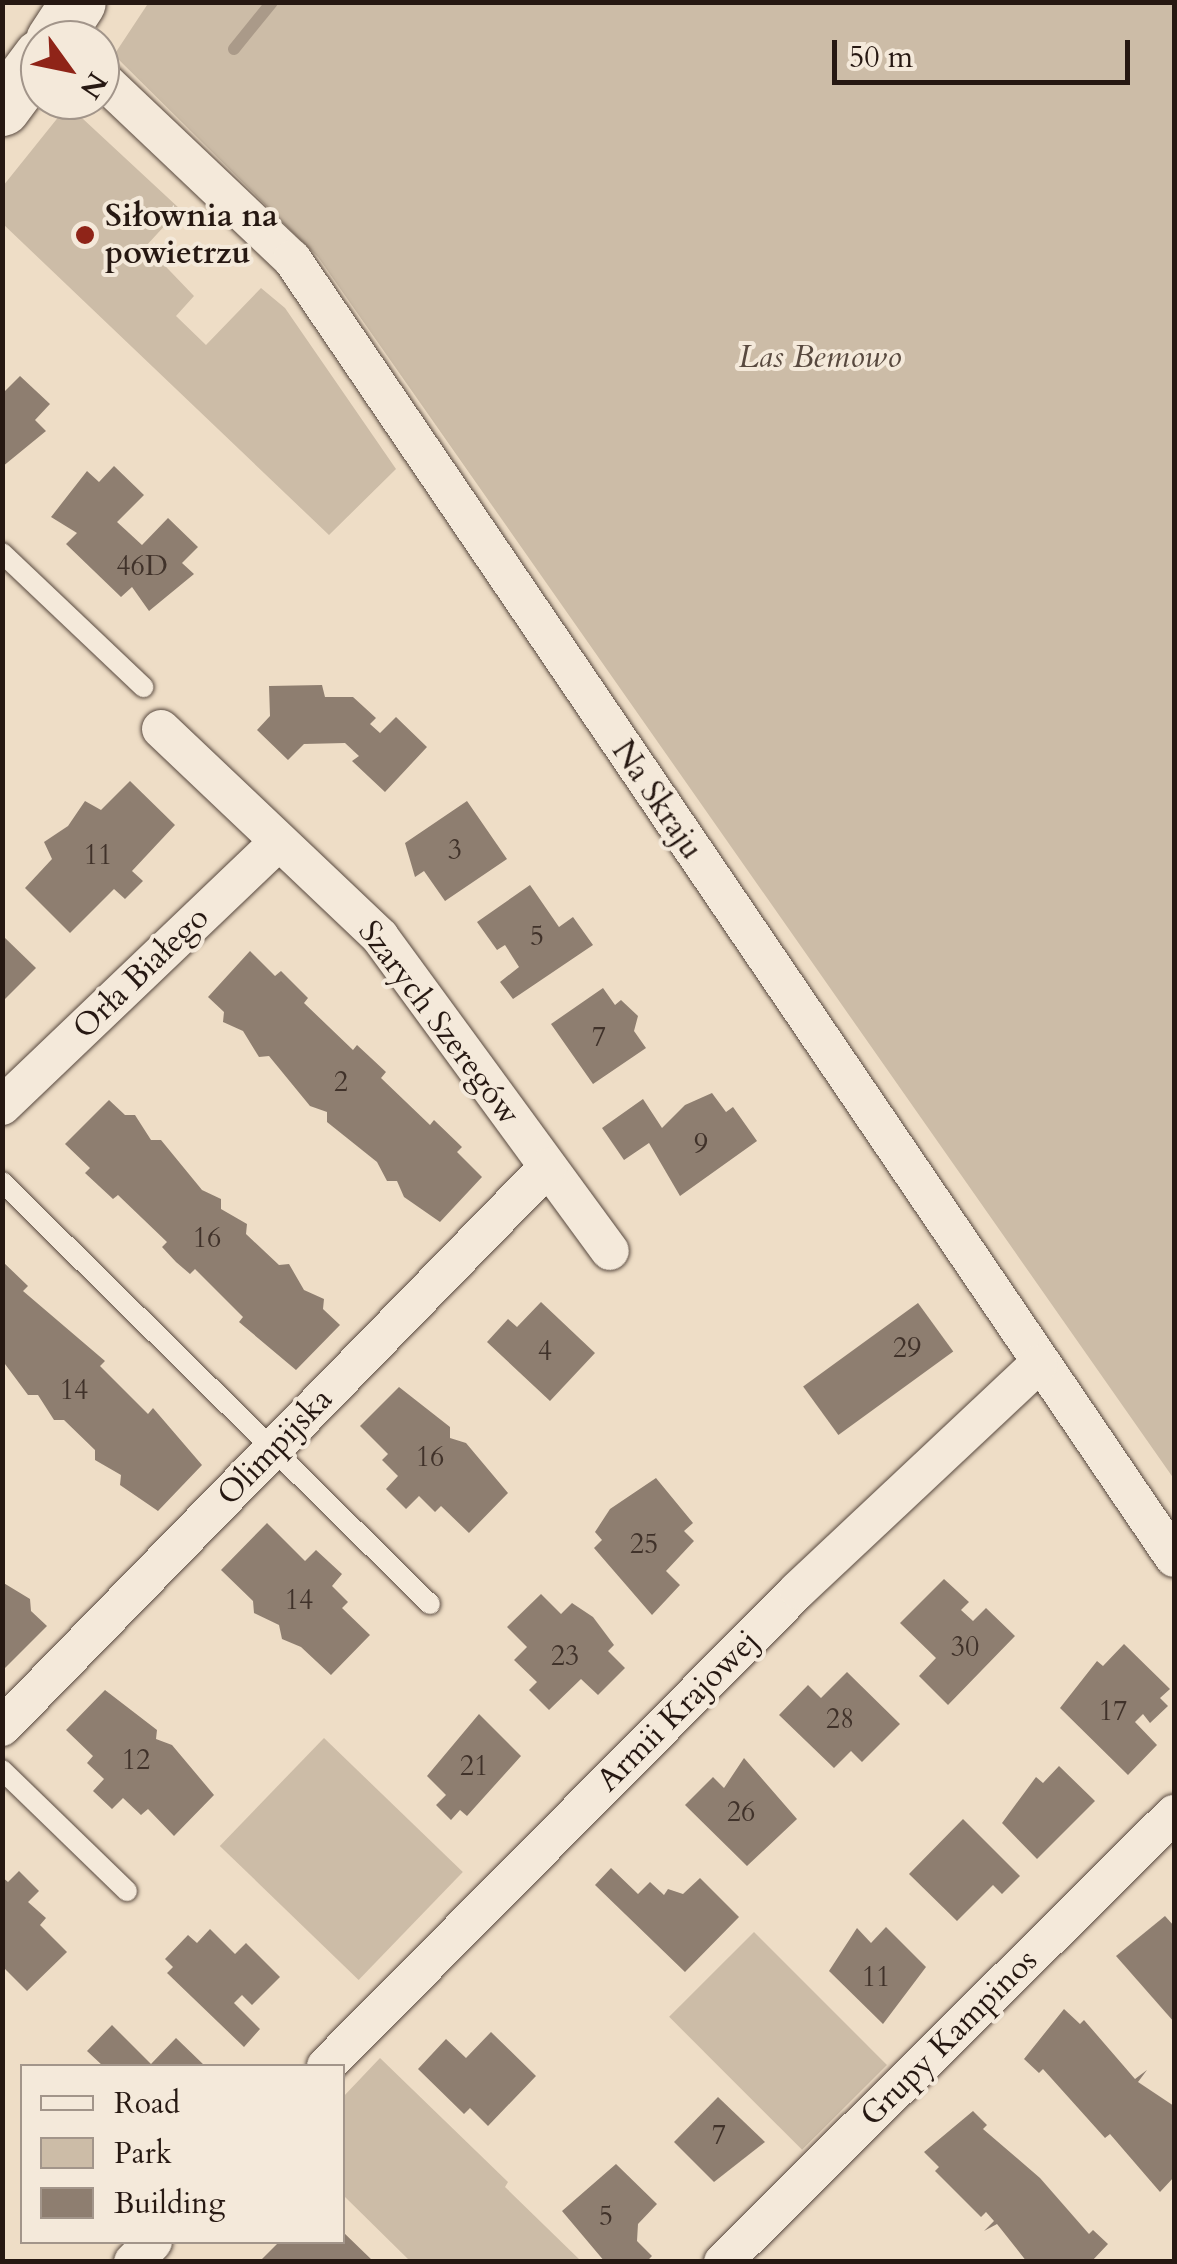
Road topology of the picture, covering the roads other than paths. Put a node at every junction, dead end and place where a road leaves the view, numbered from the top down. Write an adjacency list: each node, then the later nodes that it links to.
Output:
1 (20, 84): 3 (street)
2 (120, 96): 12 (street, Na Skraju)
3 (2, 108)
4 (2, 553): 5 (lane)
5 (143, 687)
6 (161, 729): 7 (street, Szarych Szeregów)
7 (279, 841): 8 (street, Orła Białego); 9 (street, Szarych Szeregów)
8 (2, 1106)
9 (548, 1168): 11 (street, Szarych Szeregów); 13 (street, Olimpijska)
10 (2, 1182): 13 (lane)
11 (610, 1251)
12 (1038, 1365): 14 (street, Na Skraju); 20 (street, Armii Krajowej)
13 (273, 1448): 15 (lane); 16 (street, Olimpijska)
14 (1174, 1558)
15 (430, 1604)
16 (2, 1727)
17 (2, 1770): 19 (lane)
18 (1174, 1814): 23 (street, Grupy Kampinos)
19 (127, 1891)
20 (328, 2064)
21 (151, 2244): 22 (street)
22 (133, 2262)
23 (724, 2262)

